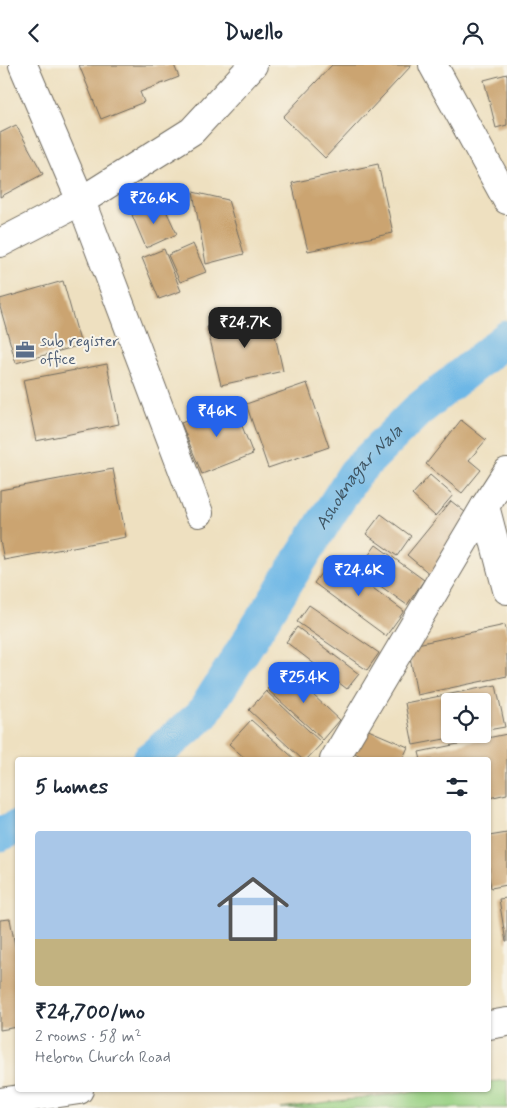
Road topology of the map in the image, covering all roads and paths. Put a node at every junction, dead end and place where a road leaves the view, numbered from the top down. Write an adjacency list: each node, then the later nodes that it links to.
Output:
1 (23, 65): 5 (street)
2 (253, 65): 5 (street)
3 (433, 65): 4 (street)
4 (507, 200)
5 (81, 201): 6 (street); 9 (street)
6 (0, 243)
7 (507, 472): 8 (street)
8 (485, 507): 10 (street); 11 (street)
9 (199, 513)
10 (507, 590)
11 (336, 757)
12 (507, 1022): 13 (street)
13 (491, 1025)
14 (66, 1092): 15 (street)
15 (0, 1102)

